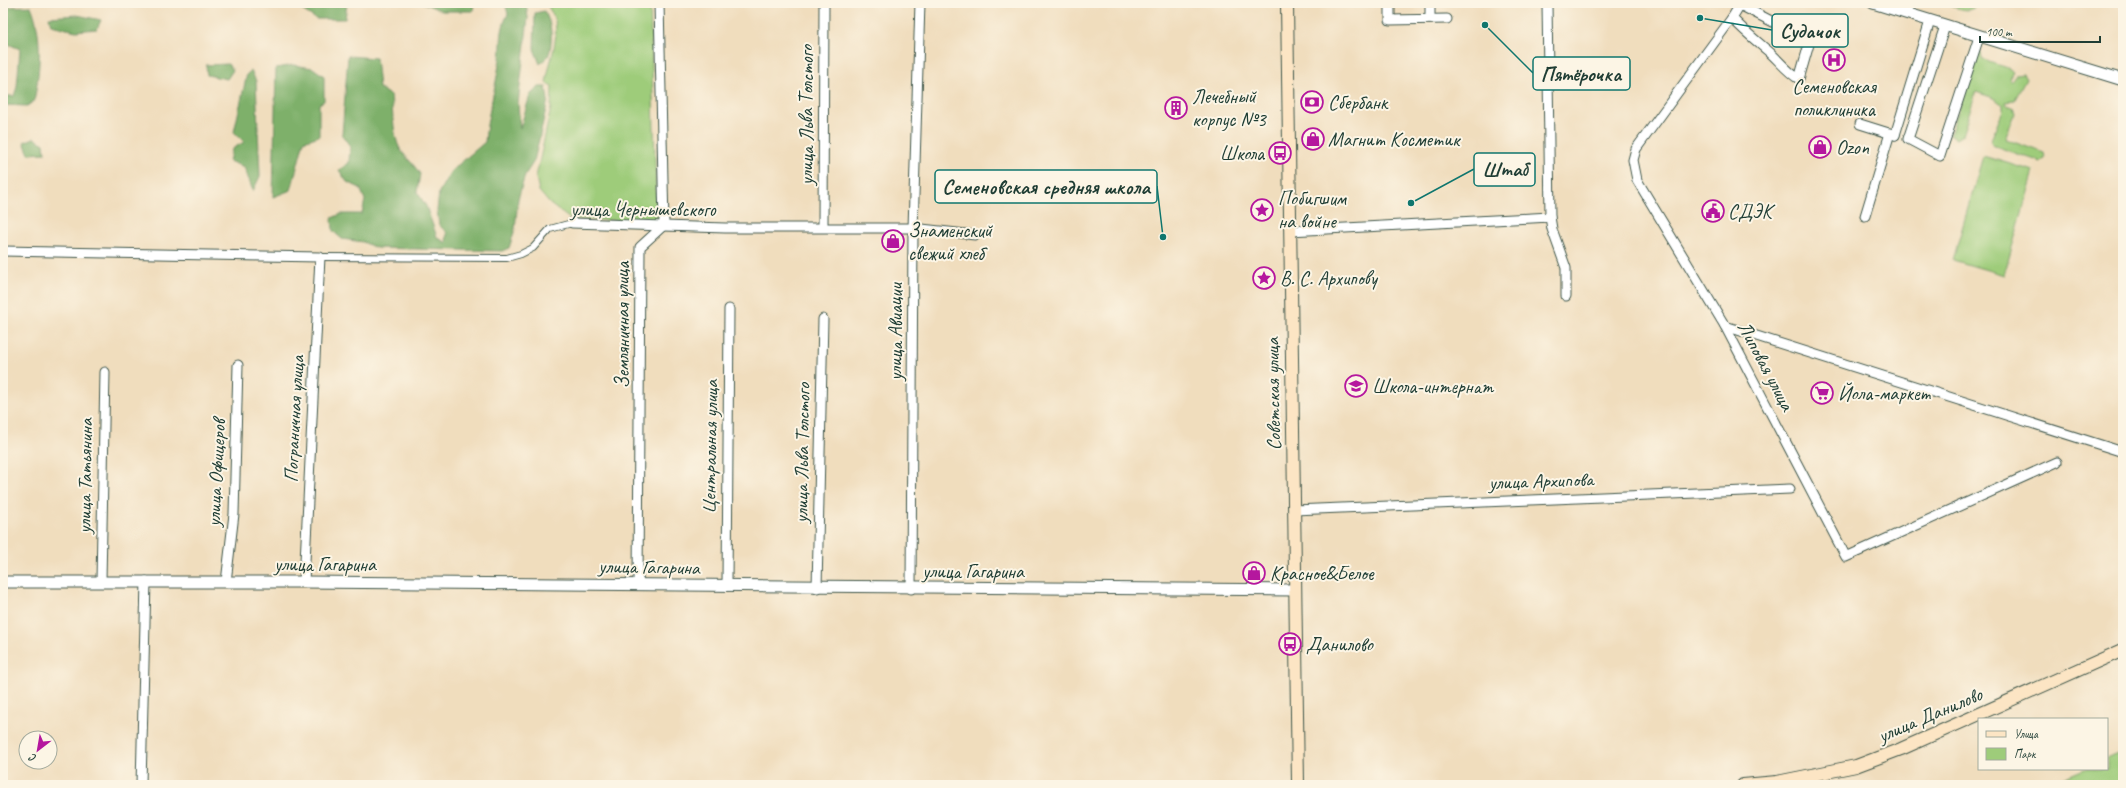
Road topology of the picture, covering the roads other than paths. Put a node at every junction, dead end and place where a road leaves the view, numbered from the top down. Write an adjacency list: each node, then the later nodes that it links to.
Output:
1 (659, 3): 23 (street)
2 (824, 3): 24 (street, улица Льва Толстого)
3 (920, 3): 25 (street, улица Авиации)
4 (1287, 3): 26 (main road, Советская улица)
5 (1390, 3): 11 (street)
6 (1430, 3): 11 (street)
7 (1547, 3): 21 (street)
8 (1875, 3): 13 (street)
9 (1740, 4): 10 (street, Липовая улица); 10 (street)
10 (1732, 18): 33 (street, Липовая улица)
11 (1430, 19): 12 (street)
12 (1447, 19)
13 (1930, 21): 14 (street); 18 (street)
14 (1945, 26): 15 (street); 19 (street)
15 (1979, 37): 16 (street); 19 (street)
16 (2123, 80)
17 (1860, 124): 18 (street)
18 (1892, 134): 19 (street); 20 (street)
19 (1908, 139)
20 (1865, 216)
21 (1550, 218): 26 (street); 30 (street)
22 (572, 223): 23 (street, улица Чернышевского); 29 (street, улица Чернышевского)
23 (664, 226): 24 (street, улица Чернышевского); 45 (street, Земляничная улица)
24 (823, 227): 25 (street, улица Чернышевского)
25 (914, 228): 27 (street, улица Чернышевского); 48 (street, улица Авиации)
26 (1290, 231): 39 (main road, Советская улица)
27 (975, 235)
28 (3, 252): 29 (street)
29 (320, 257): 44 (street, Пограничная улица)
30 (1566, 296)
31 (729, 309): 46 (street, Центральная улица)
32 (823, 319): 47 (street, улица Льва Толстого)
33 (1725, 326): 36 (street); 37 (street, Липовая улица)
34 (238, 365): 43 (street, улица Офицеров)
35 (105, 372): 41 (street, улица Татьянина)
36 (2123, 452)
37 (2057, 462)
38 (1790, 489): 39 (street, улица Архипова)
39 (1294, 510): 49 (main road, Советская улица)
40 (3, 582): 41 (street, улица Гагарина)
41 (101, 582): 42 (street, улица Гагарина)
42 (146, 582): 43 (street, улица Гагарина); 51 (street)
43 (226, 582): 44 (street, улица Гагарина)
44 (304, 582): 45 (street, улица Гагарина)
45 (638, 585): 46 (street, улица Гагарина)
46 (726, 586): 47 (street, улица Гагарина)
47 (817, 588): 48 (street, улица Гагарина)
48 (911, 589): 49 (street, улица Гагарина)
49 (1295, 590): 52 (main road, Советская улица)
50 (2123, 650): 53 (main road, улица Данилово)
51 (141, 785)
52 (1298, 785)
53 (1743, 785)

